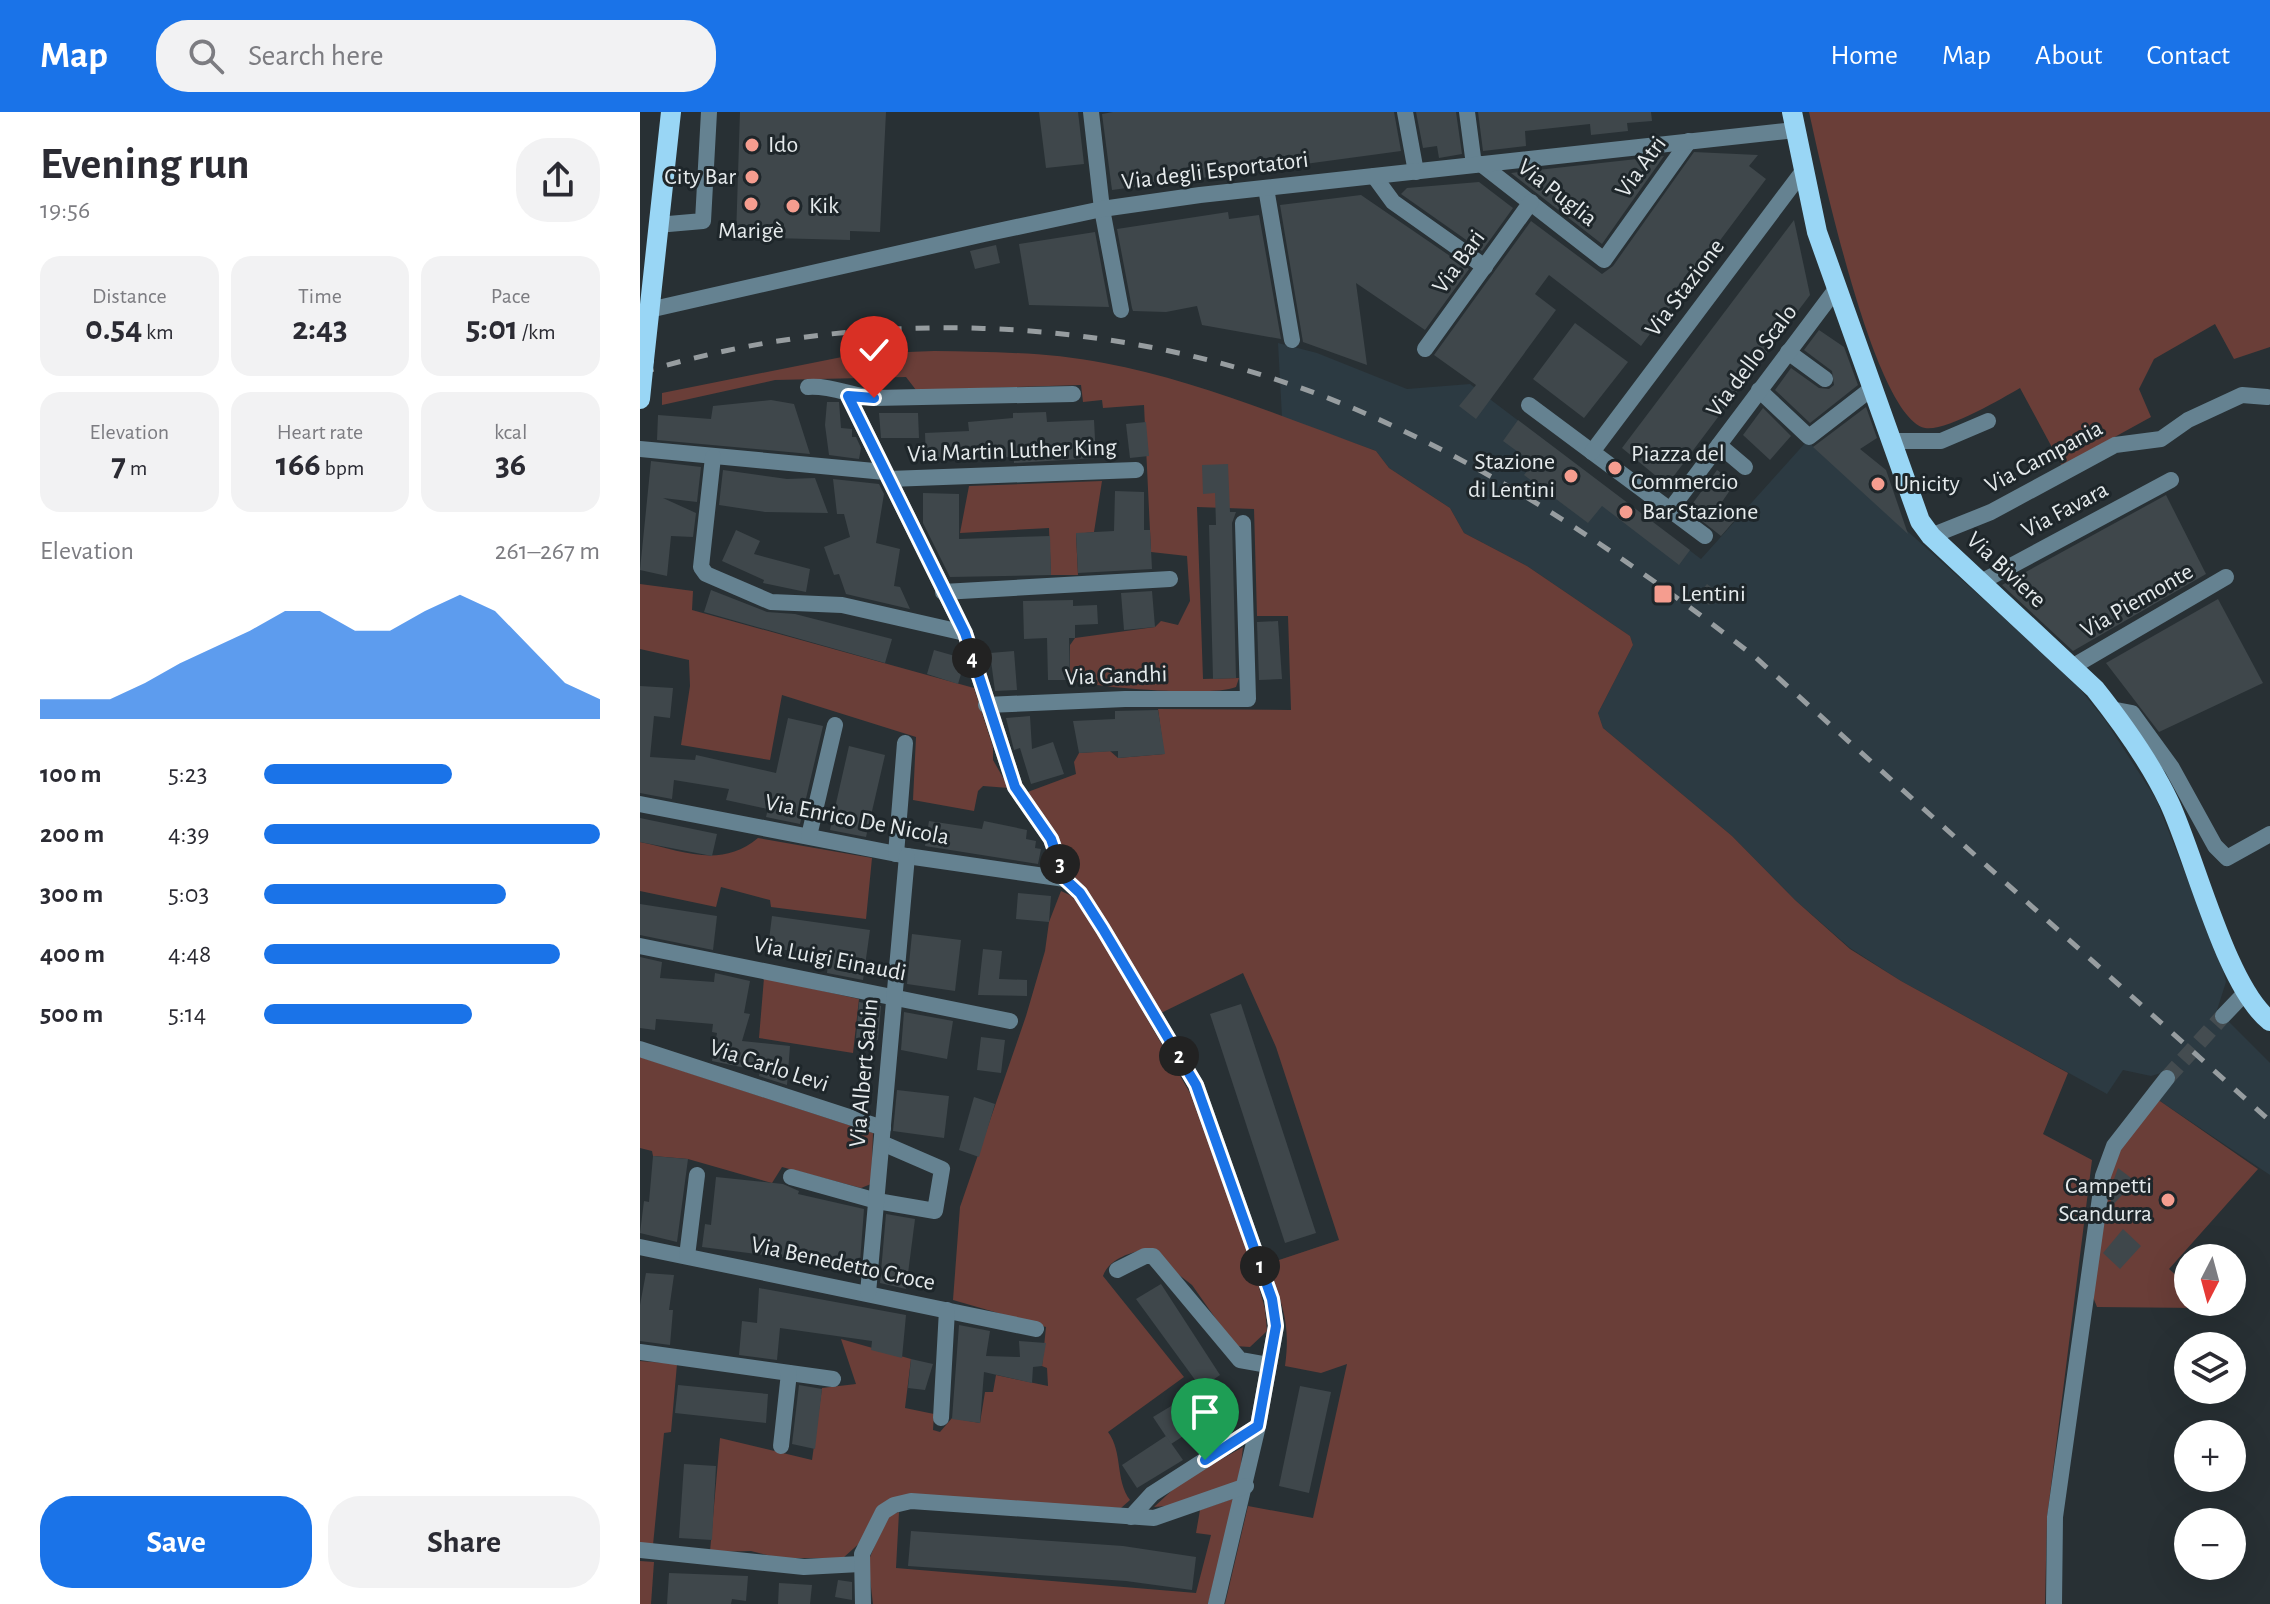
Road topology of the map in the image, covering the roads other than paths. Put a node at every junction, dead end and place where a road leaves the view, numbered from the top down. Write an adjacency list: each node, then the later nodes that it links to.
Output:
1 (671, 112): 15 (main road)
2 (709, 112): 15 (street)
3 (1091, 112): 14 (street)
4 (1405, 112): 10 (street)
5 (1467, 112): 8 (street)
6 (1793, 121): 7 (street, Via degli Esportatori); 9 (main road, Via Biviere)
7 (1689, 141): 8 (street, Via degli Esportatori); 16 (street, Via Atri)
8 (1478, 165): 10 (street, Via degli Esportatori); 13 (street, Via Puglia)
9 (1803, 171): 18 (main road, Via Biviere); 37 (street, Via Stazione)
10 (1416, 172): 11 (street, Via degli Esportatori)
11 (1374, 176): 12 (street, Via degli Esportatori); 17 (street)
12 (1266, 188): 14 (street, Via degli Esportatori); 21 (street)
13 (1531, 202): 16 (street, Via Puglia); 17 (street, Via Bari)
14 (1102, 209): 19 (street); 20 (street, Via degli Esportatori)
15 (657, 225): 20 (main road)
16 (1604, 260)
17 (1485, 267): 22 (street, Via Bari)
18 (1836, 289): 23 (street, Via dello Scalo); 26 (main road, Via Biviere)
19 (1121, 310)
20 (645, 320): 31 (main road, bridge)
21 (1292, 340)
22 (1425, 349)
23 (1788, 352): 24 (street); 27 (street, Via dello Scalo)
24 (1825, 379)
25 (808, 387): 29 (street)
26 (1871, 389): 27 (street); 34 (main road, Via Biviere)
27 (1759, 390): 35 (street, Via dello Scalo)
28 (1073, 394): 29 (street)
29 (848, 396): 41 (street)
30 (2267, 397): 46 (street, Via Campania)
31 (640, 400)
32 (1529, 405): 37 (street)
33 (1988, 421): 34 (street)
34 (1892, 441): 46 (main road, Via Biviere)
35 (1719, 445): 39 (street); 43 (street, Via dello Scalo)
36 (640, 449): 38 (street, Via Martin Luther King)
37 (1592, 452): 43 (street)
38 (713, 457): 41 (street, Via Martin Luther King); 51 (street)
39 (1745, 467)
40 (1136, 470): 41 (street, Via Martin Luther King)
41 (887, 475): 50 (street)
42 (2171, 480): 49 (street, Via Favara)
43 (1674, 505): 45 (street)
44 (1243, 523): 53 (street, Via Gandhi)
45 (1705, 536)
46 (1931, 536): 49 (main road, Via Biviere)
47 (2226, 577): 52 (street, Via Piemonte)
48 (1170, 579): 50 (street)
49 (1981, 582): 52 (main road, Via Biviere)
50 (943, 592): 51 (street)
51 (965, 633): 53 (street)
52 (2072, 667): 54 (main road, Via Biviere)
53 (986, 705): 61 (street)
54 (2111, 709): 58 (street); 63 (main road, Via Biviere)
55 (835, 725): 59 (street)
56 (905, 743): 60 (street, Via Albert Sabin)
57 (640, 804): 59 (street, Via Enrico De Nicola)
58 (2270, 834)
59 (809, 836): 60 (street, Via Enrico De Nicola)
60 (901, 855): 61 (street, Via Enrico De Nicola); 64 (street, Via Albert Sabin)
61 (1065, 879): 81 (street)
62 (640, 946): 64 (street, Via Luigi Einaudi)
63 (2244, 994): 65 (street); 67 (main road, Via Biviere)
64 (895, 996): 66 (street, Via Luigi Einaudi); 70 (street, Via Albert Sabin)
65 (2223, 1016)
66 (1010, 1021)
67 (2270, 1021)
68 (640, 1049): 70 (street, Via Carlo Levi)
69 (2167, 1078): 93 (street)
70 (882, 1136): 73 (street, Via Albert Sabin); 73 (street, Via Carlo Levi)
71 (697, 1175): 75 (street)
72 (791, 1177): 73 (street)
73 (877, 1201): 77 (street, Via Albert Sabin)
74 (640, 1247): 75 (street, Via Benedetto Croce)
75 (687, 1256): 77 (street, Via Benedetto Croce)
76 (1117, 1270): 81 (street)
77 (868, 1293): 78 (street, Via Benedetto Croce)
78 (947, 1310): 79 (street, Via Benedetto Croce); 84 (street)
79 (1036, 1329)
80 (640, 1352): 82 (street)
81 (1268, 1365): 85 (street)
82 (789, 1373): 83 (street); 86 (street)
83 (833, 1379)
84 (941, 1418)
85 (1258, 1426): 87 (street); 88 (street)
86 (781, 1446)
87 (1246, 1486): 88 (street); 92 (street)
88 (1131, 1517): 90 (street)
89 (640, 1550): 90 (street)
90 (860, 1564): 91 (street)
91 (863, 1604)
92 (1216, 1604)
93 (2054, 1604)

